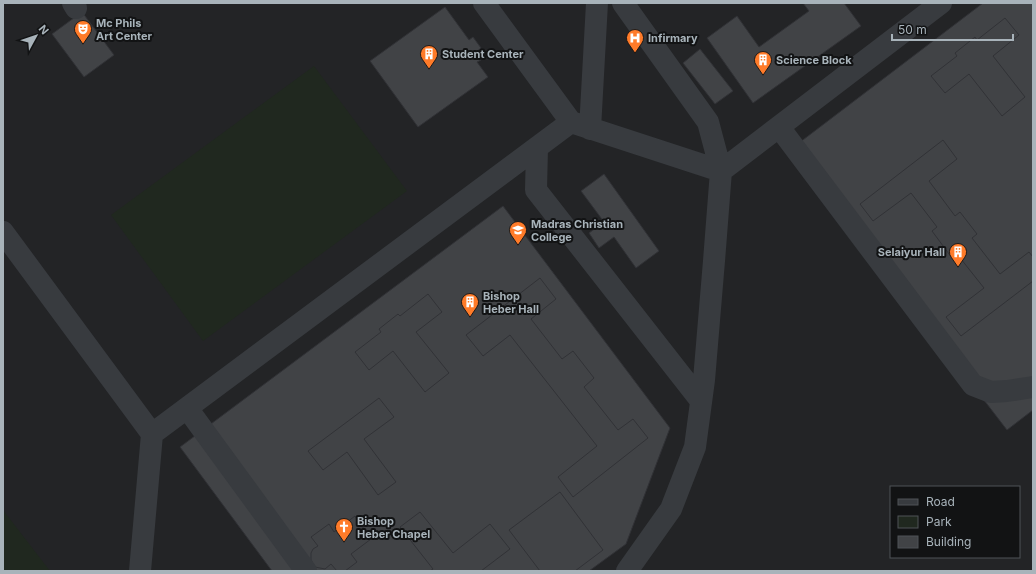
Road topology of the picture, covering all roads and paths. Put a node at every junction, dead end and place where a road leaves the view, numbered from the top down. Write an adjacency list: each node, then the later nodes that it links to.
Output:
1 (484, 3): 5 (lane)
2 (597, 3): 5 (lane)
3 (623, 3): 8 (lane)
4 (940, 3): 6 (lane)
5 (581, 126): 7 (lane); 8 (lane)
6 (779, 126): 8 (lane); 10 (lane)
7 (537, 148): 11 (lane); 12 (lane)
8 (720, 171): 11 (lane)
9 (3, 232): 13 (lane)
10 (1033, 387)
11 (701, 401): 16 (lane)
12 (187, 408): 13 (lane); 15 (lane)
13 (152, 434): 14 (lane)
14 (140, 571)
15 (306, 571)
16 (628, 571)

